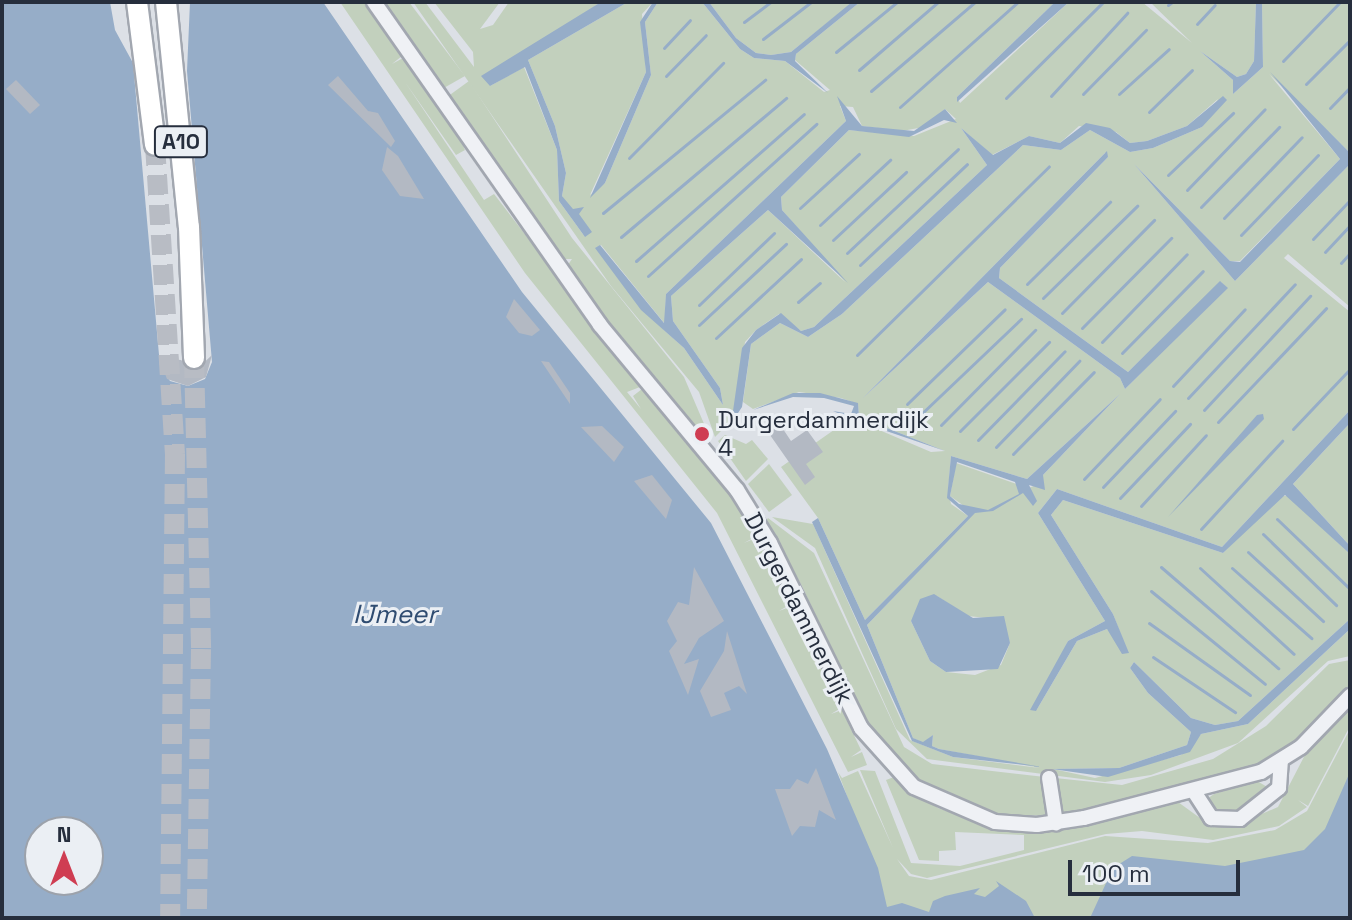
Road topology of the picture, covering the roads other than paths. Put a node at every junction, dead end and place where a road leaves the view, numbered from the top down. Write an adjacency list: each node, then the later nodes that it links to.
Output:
1 (137, 2): 4 (highway, A10)
2 (166, 2): 5 (highway, A10)
3 (374, 2): 10 (street, Durgerdammerdijk)
4 (155, 145)
5 (194, 358)
6 (1350, 696): 7 (street, Durgerdammerdijk)
7 (1281, 761): 9 (street, Durgerdammerdijk); 9 (street)
8 (1049, 778): 10 (street)
9 (1195, 793): 10 (street, Durgerdammerdijk)
10 (1056, 823)

